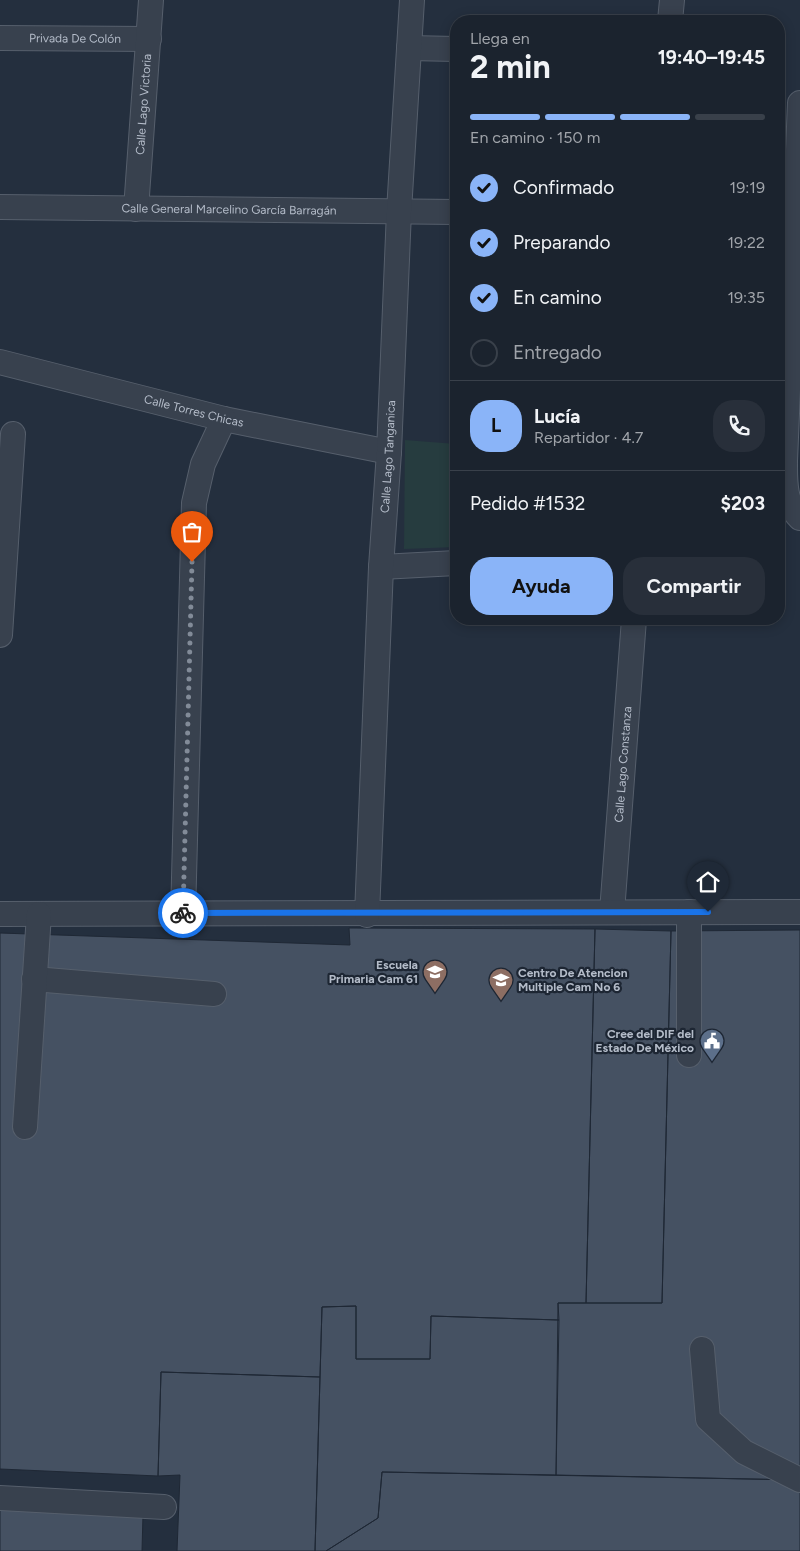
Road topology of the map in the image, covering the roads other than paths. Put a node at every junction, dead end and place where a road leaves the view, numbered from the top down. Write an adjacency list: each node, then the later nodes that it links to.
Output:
1 (151, 0): 6 (street, Calle Lago Victoria)
2 (412, 0): 7 (street, Calle Lago Tanganica)
3 (672, 0): 4 (street)
4 (671, 15)
5 (0, 38): 6 (street, Privada De Colón)
6 (149, 38): 11 (street, Calle Lago Victoria)
7 (408, 48): 8 (street); 12 (street, Calle Lago Tanganica)
8 (450, 50)
9 (800, 103): 14 (street)
10 (0, 207): 11 (street, Calle General Marcelino García Barragán)
11 (136, 209): 12 (street, Calle General Marcelino García Barragán)
12 (400, 211): 13 (street, Calle General Marcelino García Barragán); 18 (street, Calle Lago Tanganica)
13 (450, 212)
14 (791, 213): 19 (street)
15 (0, 362): 16 (street, Calle Torres Chicas)
16 (224, 419): 18 (street, Calle Torres Chicas); 29 (street)
17 (13, 434): 23 (street)
18 (389, 452): 21 (street, Calle Lago Tanganica)
19 (800, 518)
20 (450, 563): 21 (street)
21 (381, 567): 30 (street, Calle Lago Tanganica)
22 (634, 625): 24 (street, Calle Lago Constanza)
23 (0, 635)
24 (612, 912): 25 (street); 30 (street)
25 (689, 912): 26 (street); 33 (street)
26 (800, 912)
27 (0, 914): 28 (street)
28 (39, 914): 29 (street); 31 (street)
29 (183, 915): 30 (street)
30 (367, 915)
31 (34, 979): 32 (street); 34 (street)
32 (214, 994)
33 (689, 1055)
34 (25, 1128)
35 (702, 1349): 36 (street)
36 (800, 1480)
37 (0, 1498): 38 (street)
38 (164, 1507)

